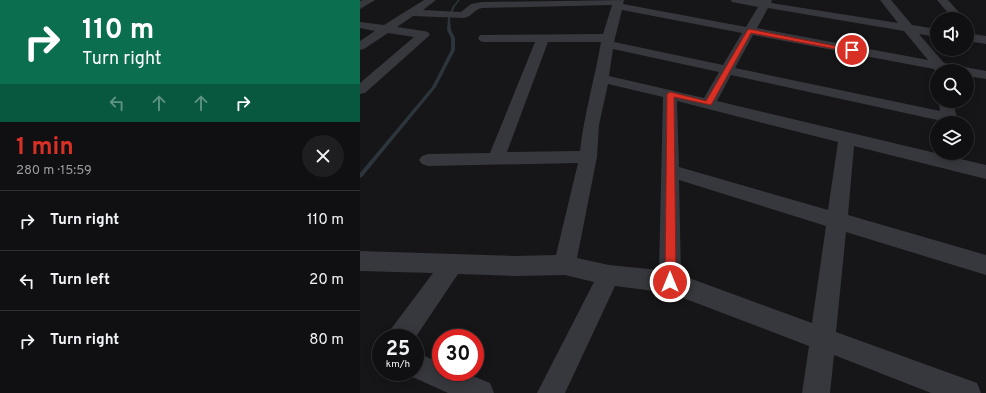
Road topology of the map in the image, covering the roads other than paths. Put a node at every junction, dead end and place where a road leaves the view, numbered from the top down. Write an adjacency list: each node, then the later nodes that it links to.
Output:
1 (370, 0): 10 (street)
2 (431, 0): 13 (street)
3 (652, 0): 11 (street)
4 (736, 0): 8 (street)
5 (885, 0): 16 (street)
6 (942, 0): 12 (street)
7 (557, 2): 9 (street); 13 (street)
8 (765, 2): 16 (street); 17 (street)
9 (619, 3): 11 (street); 21 (street)
10 (360, 6)
11 (641, 11): 17 (street)
12 (953, 12)
13 (412, 13): 15 (street)
14 (360, 25): 15 (street)
15 (386, 29): 22 (street); 29 (street)
16 (909, 29): 18 (street); 23 (street)
17 (749, 31): 24 (street); 25 (street)
18 (930, 32)
19 (484, 38): 20 (street)
20 (544, 38): 21 (street); 36 (street)
21 (607, 41): 25 (street); 28 (street)
22 (360, 46)
23 (936, 64)
24 (930, 67)
25 (727, 70): 31 (street); 32 (street)
26 (974, 73): 27 (street)
27 (986, 75)
28 (602, 78): 30 (street); 35 (street)
29 (360, 90)
30 (670, 94): 31 (street); 39 (street)
31 (708, 104): 33 (street)
32 (930, 116)
33 (847, 138): 34 (street); 41 (street)
34 (930, 154)
35 (588, 157): 36 (street); 45 (street)
36 (496, 159): 37 (street)
37 (428, 160)
38 (959, 160): 40 (street)
39 (670, 171): 41 (street); 47 (street)
40 (986, 172)
41 (837, 220): 44 (street); 49 (street)
42 (360, 261): 43 (street)
43 (452, 265): 45 (street); 48 (street)
44 (986, 265)
45 (565, 266): 46 (street)
46 (609, 275): 47 (street); 52 (street)
47 (670, 282): 49 (street)
48 (406, 329)
49 (822, 339): 53 (street); 54 (street)
50 (424, 369): 51 (street)
51 (480, 393)
52 (551, 393)
53 (816, 393)
54 (967, 393)

